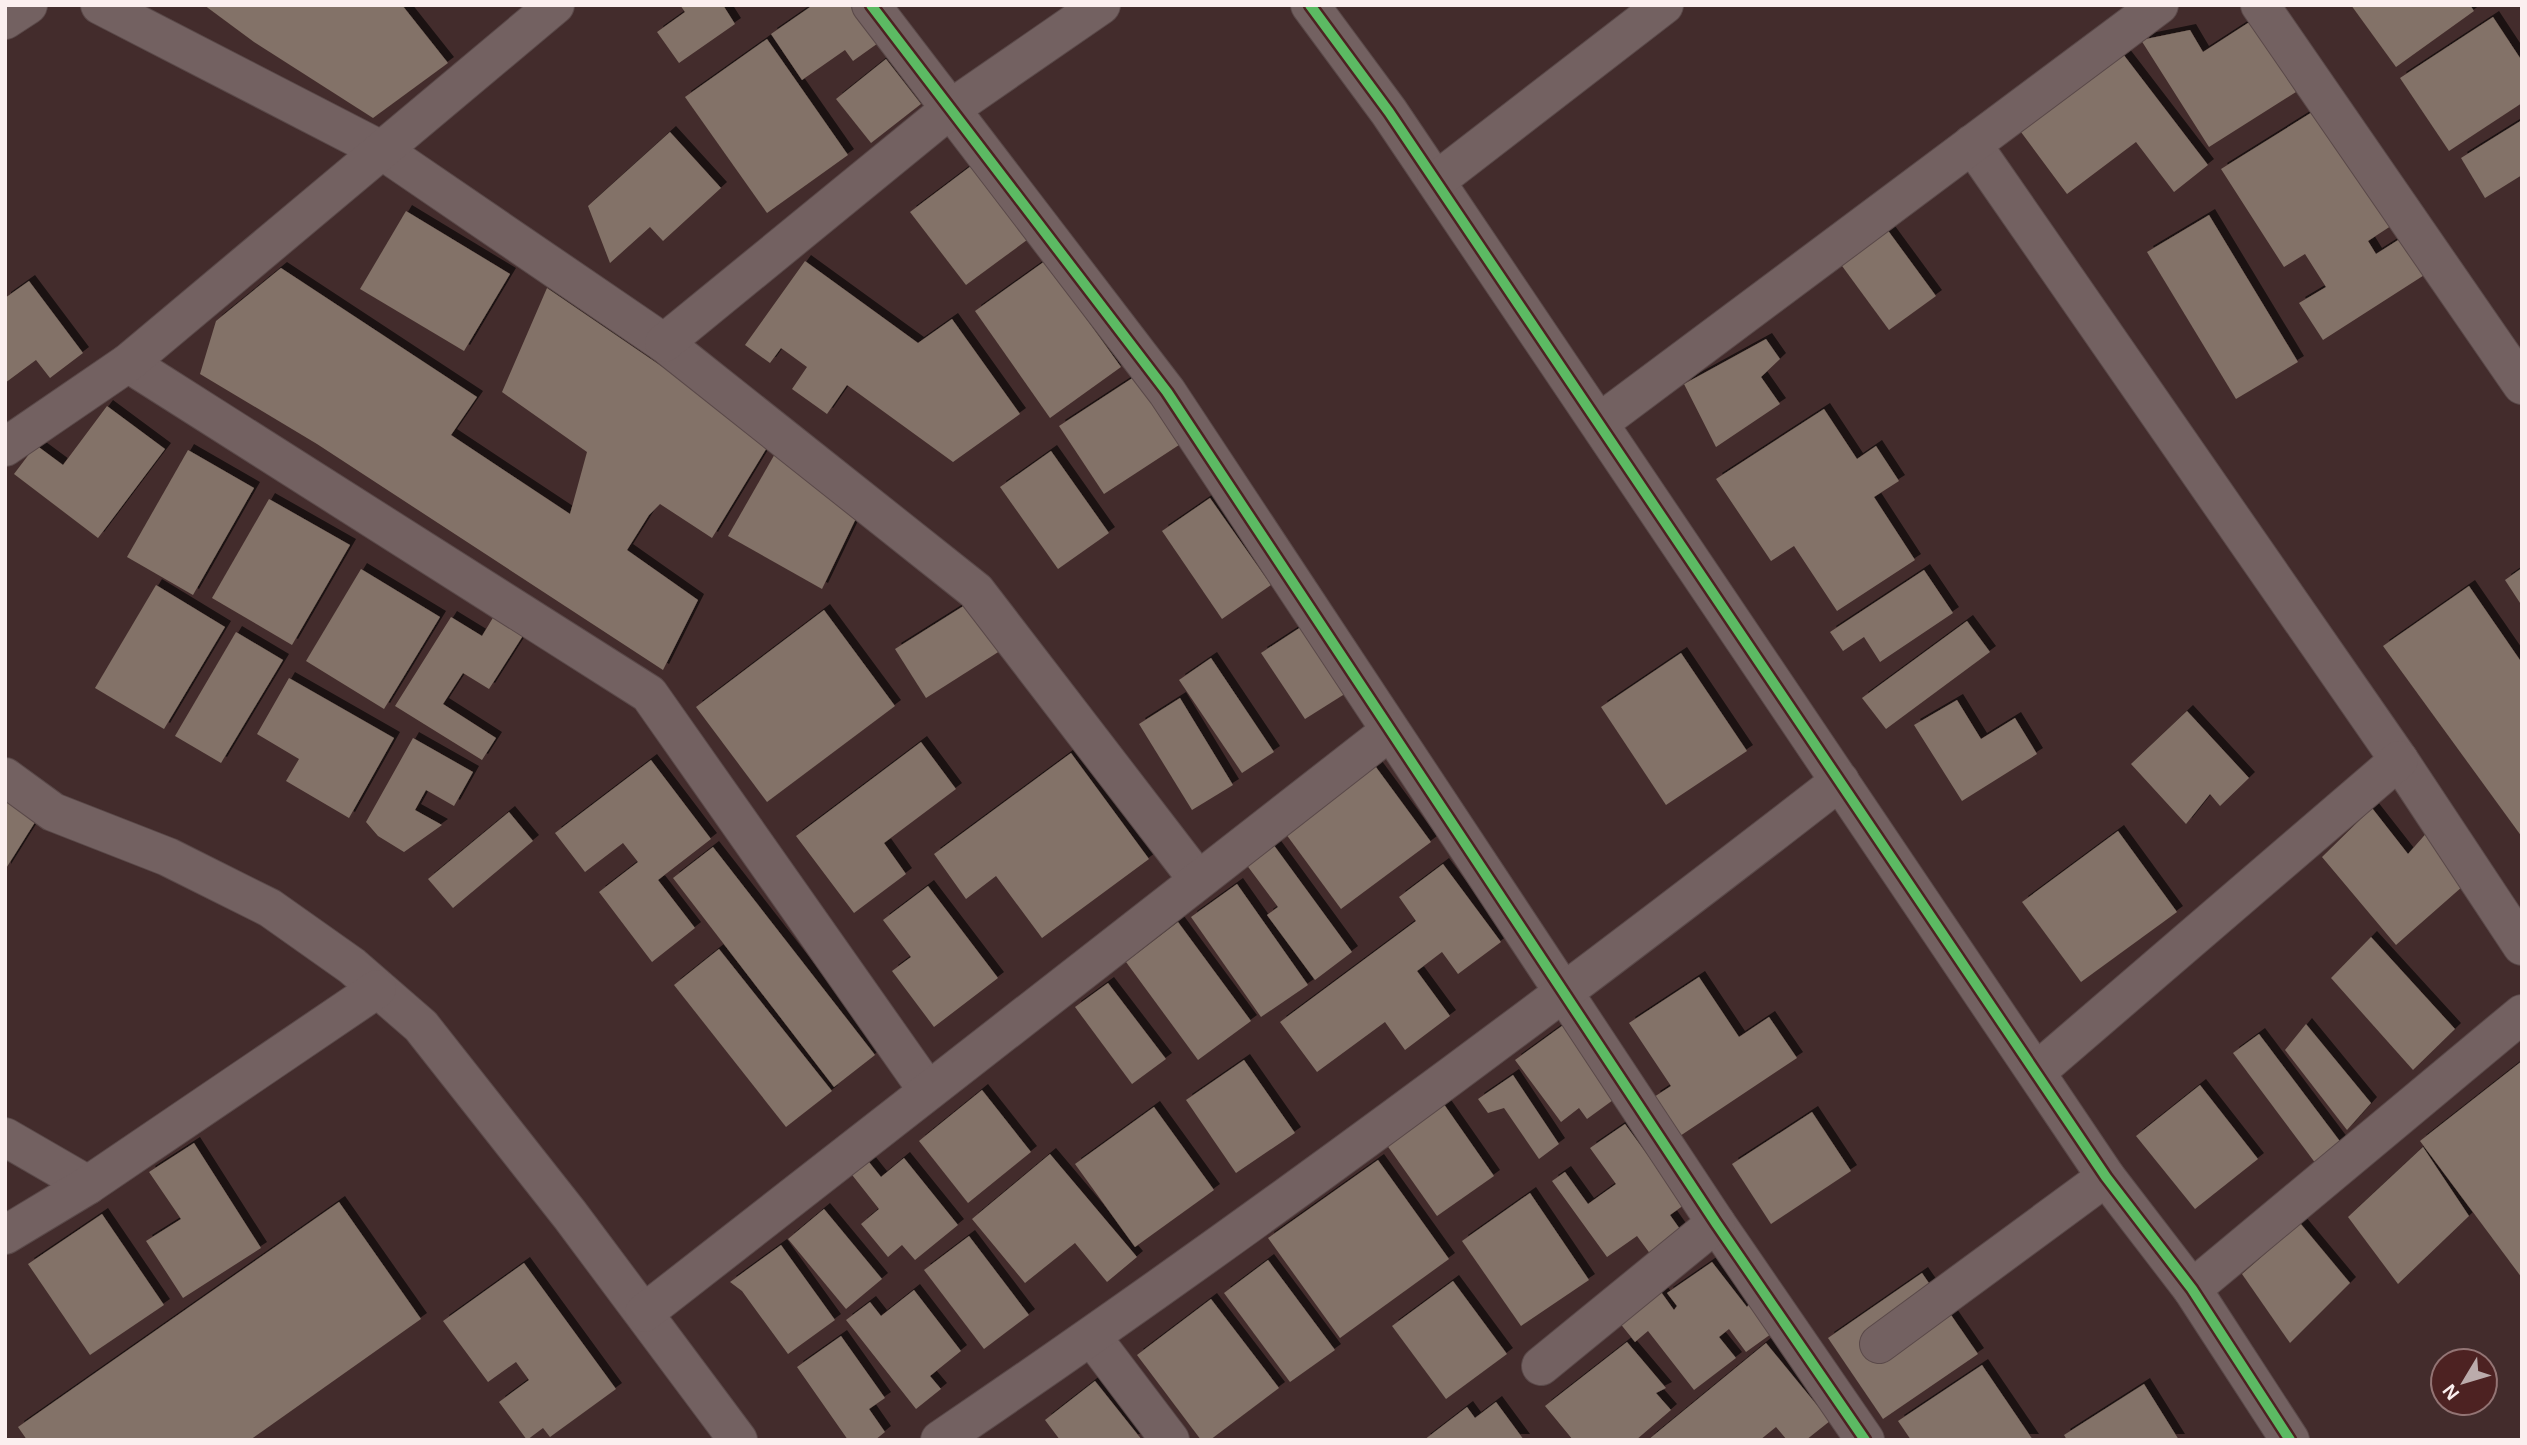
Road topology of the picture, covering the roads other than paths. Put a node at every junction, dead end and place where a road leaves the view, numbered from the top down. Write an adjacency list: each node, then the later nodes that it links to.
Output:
1 (27, 5): 10 (street)
2 (100, 5): 13 (street)
3 (555, 5): 13 (street)
4 (871, 5): 11 (street)
5 (1101, 5): 11 (street)
6 (1310, 5): 14 (street)
7 (1664, 5): 14 (street)
8 (2159, 5): 12 (street)
9 (2260, 5): 17 (street)
10 (5, 20)
11 (949, 110): 15 (street); 20 (street)
12 (1972, 144): 18 (street); 21 (street)
13 (383, 151): 15 (street); 16 (street)
14 (1436, 181): 18 (street)
15 (664, 342): 24 (street)
16 (128, 363): 19 (street); 30 (street)
17 (2522, 386)
18 (1599, 424): 23 (street)
19 (5, 447)
20 (1390, 731): 24 (street); 27 (street)
21 (2399, 760): 25 (street); 29 (street)
22 (5, 777): 26 (street)
23 (1840, 781): 27 (street); 29 (street)
24 (1198, 880): 30 (street)
25 (2522, 946)
26 (377, 989): 33 (street); 37 (street)
27 (1564, 994): 34 (street); 38 (street)
28 (2522, 1014): 36 (street)
29 (2036, 1072): 32 (street)
30 (928, 1091): 37 (street)
31 (5, 1137): 33 (street)
32 (2106, 1177): 36 (street); 39 (street)
33 (88, 1185): 35 (street)
34 (1716, 1223): 40 (street); 44 (street)
35 (5, 1235)
36 (2192, 1289): 45 (street)
37 (644, 1313): 41 (street)
38 (1092, 1337): 42 (street); 43 (street)
39 (1879, 1344)
40 (1541, 1366)
41 (738, 1440)
42 (940, 1440)
43 (1170, 1440)
44 (1865, 1440)
45 (2290, 1440)

